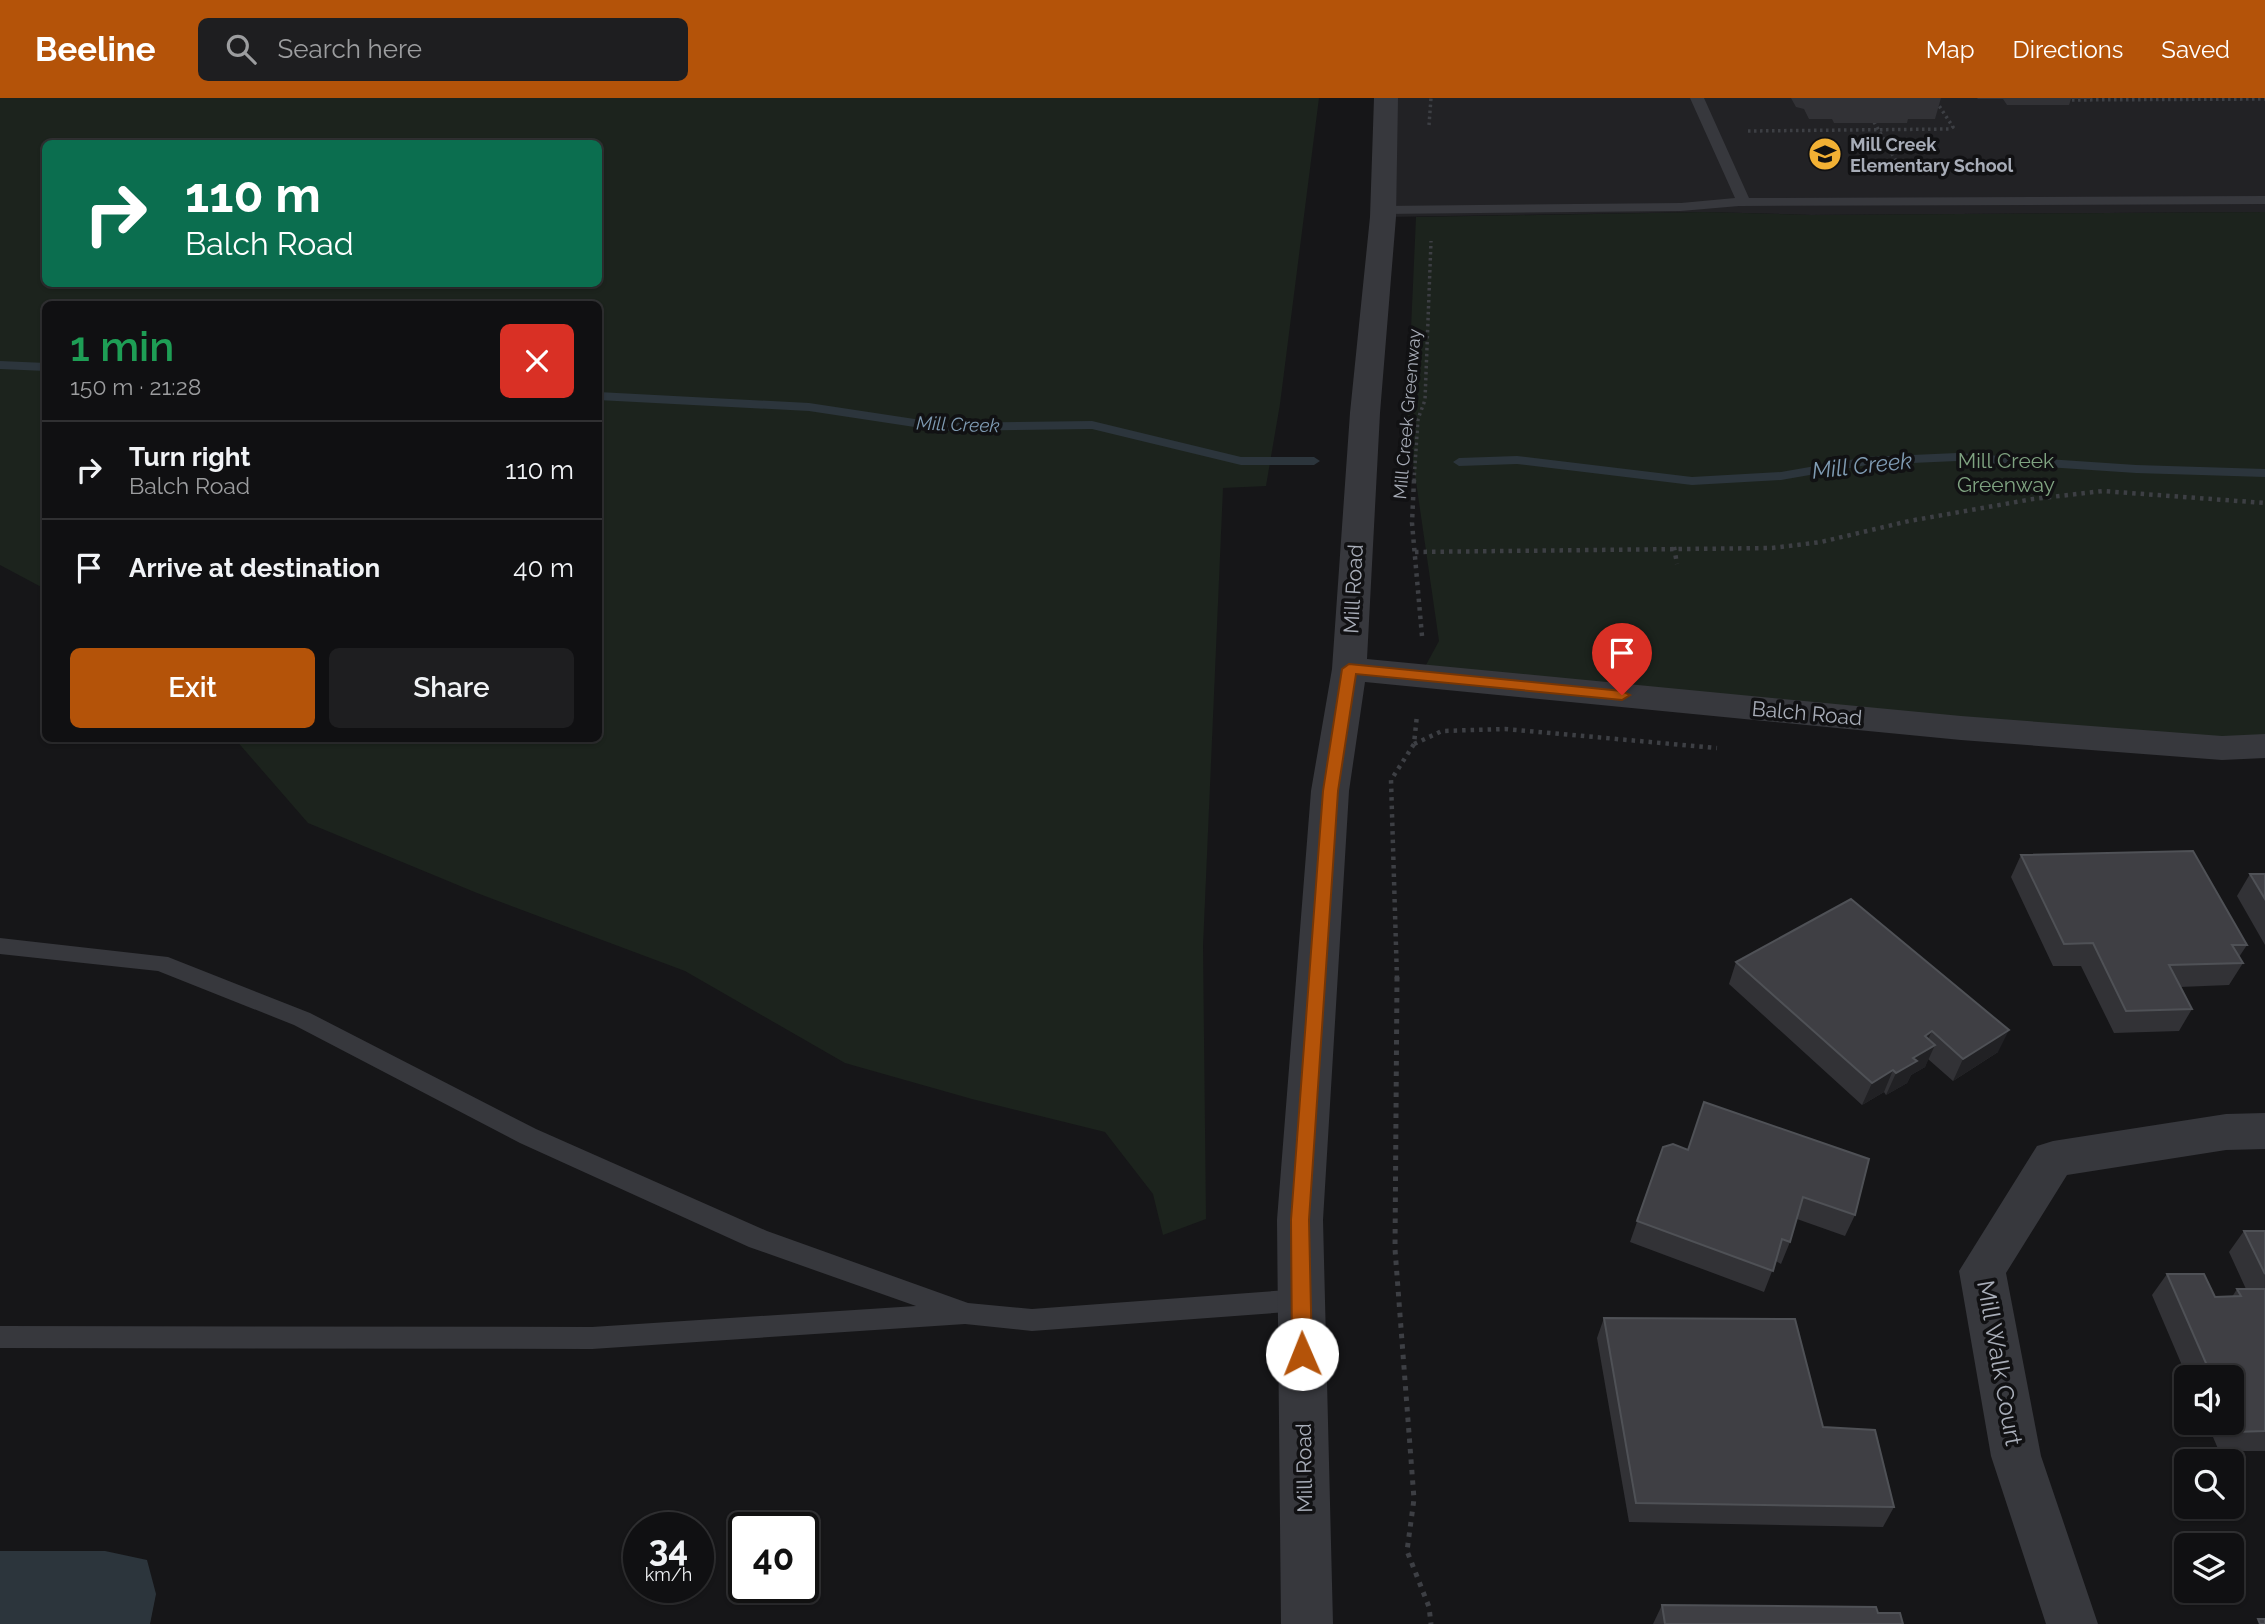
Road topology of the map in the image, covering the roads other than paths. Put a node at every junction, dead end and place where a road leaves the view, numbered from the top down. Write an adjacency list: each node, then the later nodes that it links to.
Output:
1 (1385, 98): 5 (street, Mill Road)
2 (1697, 98): 4 (lane)
3 (2265, 200): 4 (lane)
4 (1744, 202): 5 (lane)
5 (1383, 209): 6 (street, Mill Road)
6 (1349, 669): 7 (street, Balch Road); 10 (street, Mill Road)
7 (2265, 746)
8 (0, 946): 11 (lane)
9 (2265, 1131): 14 (street, Mill Walk Court)
10 (1301, 1300): 11 (lane); 13 (street, Mill Road)
11 (968, 1314): 12 (lane)
12 (0, 1337)
13 (1307, 1624)
14 (2072, 1624)

